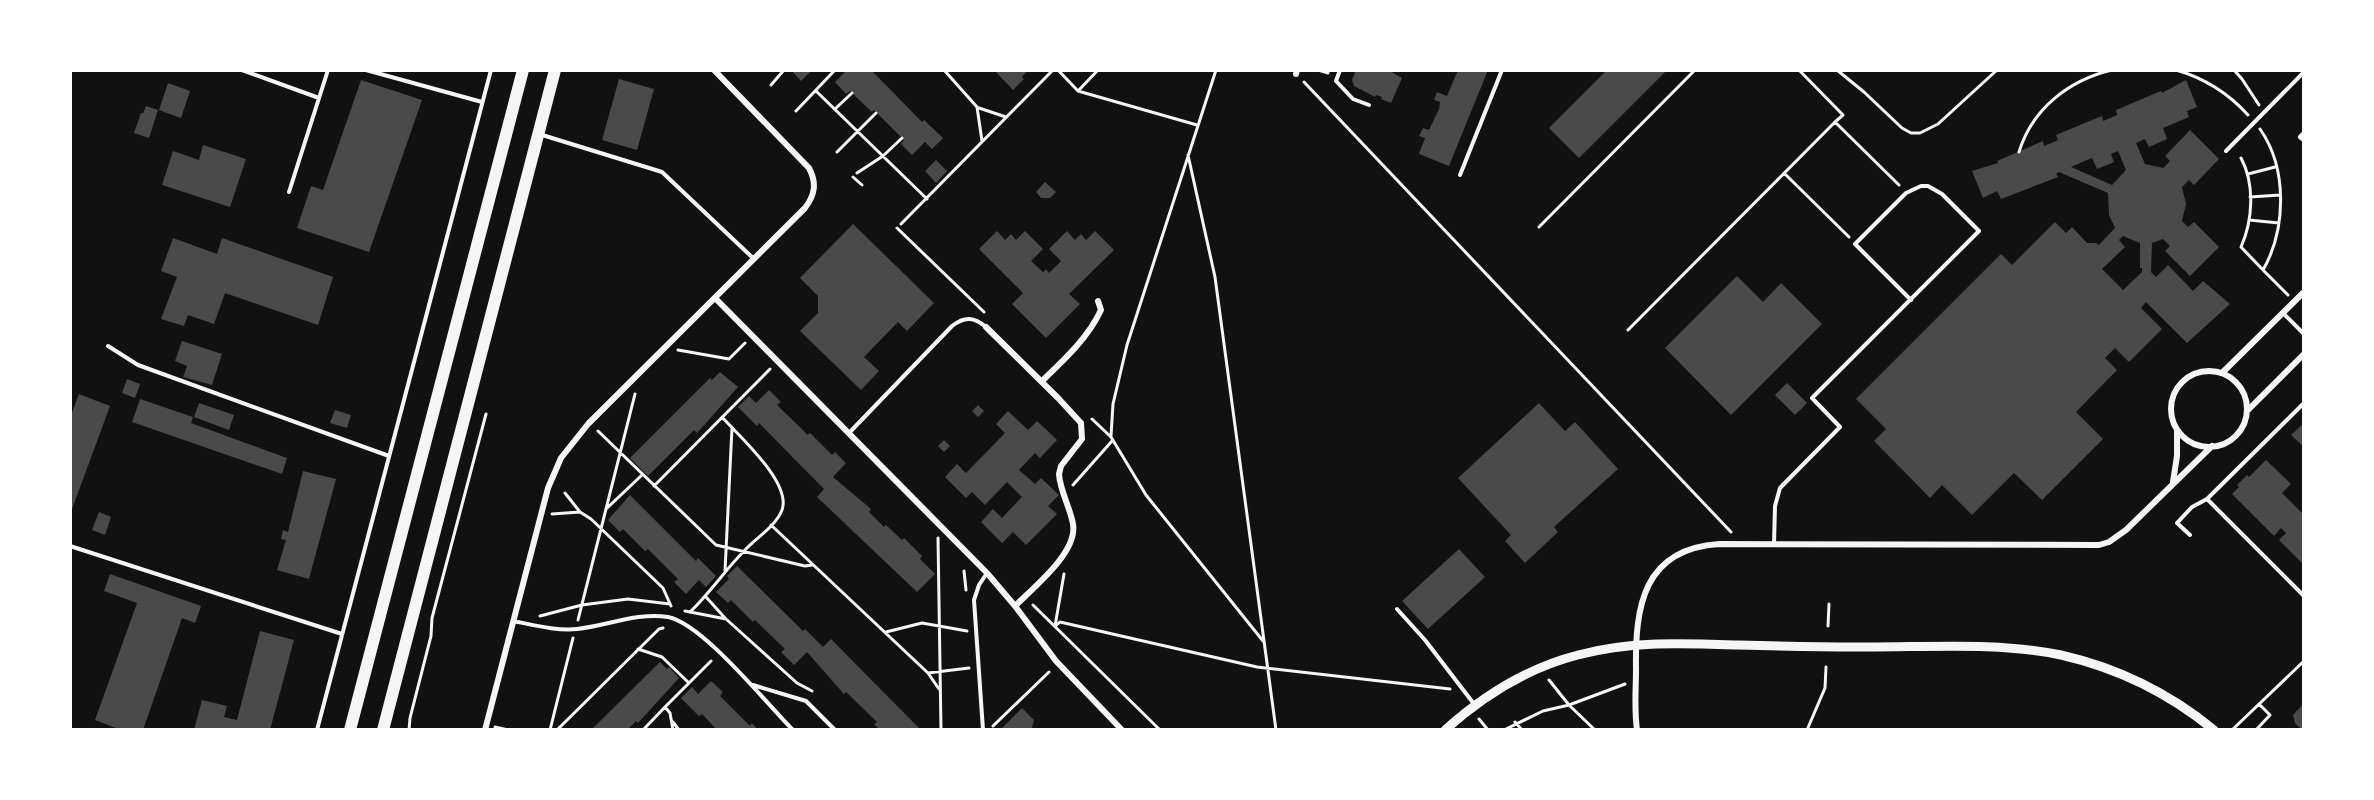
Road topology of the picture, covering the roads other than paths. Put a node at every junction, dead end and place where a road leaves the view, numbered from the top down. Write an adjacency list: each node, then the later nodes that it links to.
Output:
1 (242, 70): 11 (lane)
2 (328, 70): 11 (lane)
3 (366, 70): 12 (lane)
4 (491, 70): 12 (lane)
5 (523, 70): 53 (main road)
6 (555, 70): 14 (main road)
7 (714, 70): 20 (street)
8 (1340, 70): 13 (lane)
9 (1502, 70): 18 (lane)
10 (2304, 72): 17 (lane)
11 (319, 98): 19 (lane)
12 (482, 102): 37 (lane)
13 (1369, 105)
14 (539, 133): 20 (lane); 54 (main road)
15 (2304, 134): 16 (street)
16 (2304, 139)
17 (2226, 151)
18 (1460, 175)
19 (289, 192)
20 (754, 259): 22 (street)
21 (2304, 292): 25 (street)
22 (715, 298): 35 (street); 47 (street)
23 (1911, 300): 23 (lane); 41 (lane)
24 (1098, 301): 31 (street)
25 (2283, 313): 27 (lane); 30 (street)
26 (987, 327): 31 (street); 35 (lane)
27 (2304, 334)
28 (108, 346): 37 (lane)
29 (2304, 354): 33 (street)
30 (2222, 373): 33 (street); 34 (street)
31 (1042, 381): 45 (street)
32 (2304, 403): 39 (lane)
33 (2247, 411): 36 (street)
34 (2177, 429): 36 (street); 38 (street)
35 (849, 433): 43 (street)
36 (2212, 447): 38 (street)
37 (389, 456): 48 (lane)
38 (2173, 483): 41 (street)
39 (2207, 499): 40 (lane); 44 (lane)
40 (2190, 535)
41 (1774, 544): 49 (street)
42 (70, 546): 48 (lane)
43 (987, 573): 45 (street); 58 (lane)
44 (2304, 596)
45 (1015, 606): 59 (street)
46 (1397, 609): 51 (lane)
47 (513, 621): 50 (lane); 55 (street)
48 (342, 634): 52 (lane)
49 (1635, 644): 51 (street); 61 (street); 62 (street)
50 (752, 685): 56 (lane); 57 (lane)
51 (1475, 705): 60 (street)
52 (317, 729)
53 (350, 729)
54 (382, 729)
55 (485, 729)
56 (793, 729)
57 (835, 729)
58 (983, 729)
59 (1122, 729)
60 (1445, 729)
61 (1637, 729)
62 (2214, 729)

